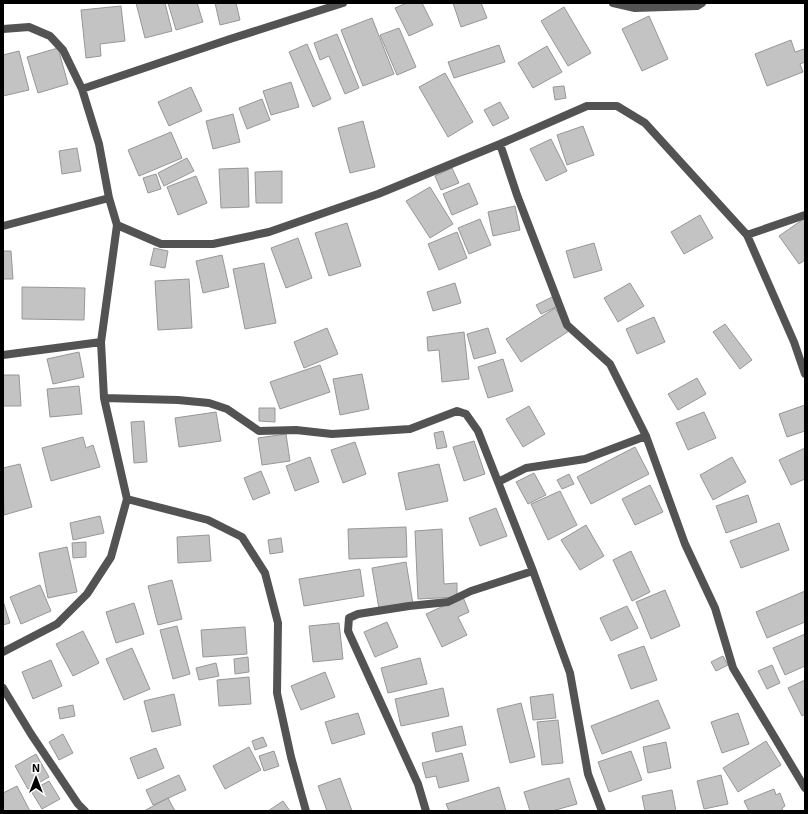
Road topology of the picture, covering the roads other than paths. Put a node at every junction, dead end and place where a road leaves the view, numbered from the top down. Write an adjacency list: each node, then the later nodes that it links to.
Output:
1 (343, 3): 5 (street)
2 (612, 3): 3 (street)
3 (702, 3)
4 (3, 29): 5 (street)
5 (82, 89): 7 (street)
6 (500, 144): 9 (street); 11 (street); 16 (street)
7 (109, 198): 9 (street); 10 (street)
8 (805, 215): 11 (street)
9 (117, 225): 12 (street)
10 (3, 226)
11 (748, 235): 14 (street)
12 (101, 342): 13 (street); 15 (street)
13 (3, 355)
14 (805, 374)
15 (104, 398): 17 (street); 18 (street)
16 (646, 436): 17 (street); 22 (street)
17 (498, 482): 19 (street)
18 (127, 499): 20 (street); 25 (street)
19 (533, 571): 26 (street); 27 (street)
20 (3, 652)
21 (3, 688): 24 (street)
22 (802, 777): 23 (street)
23 (805, 788)
24 (85, 811)
25 (306, 811)
26 (426, 811)
27 (602, 811)

